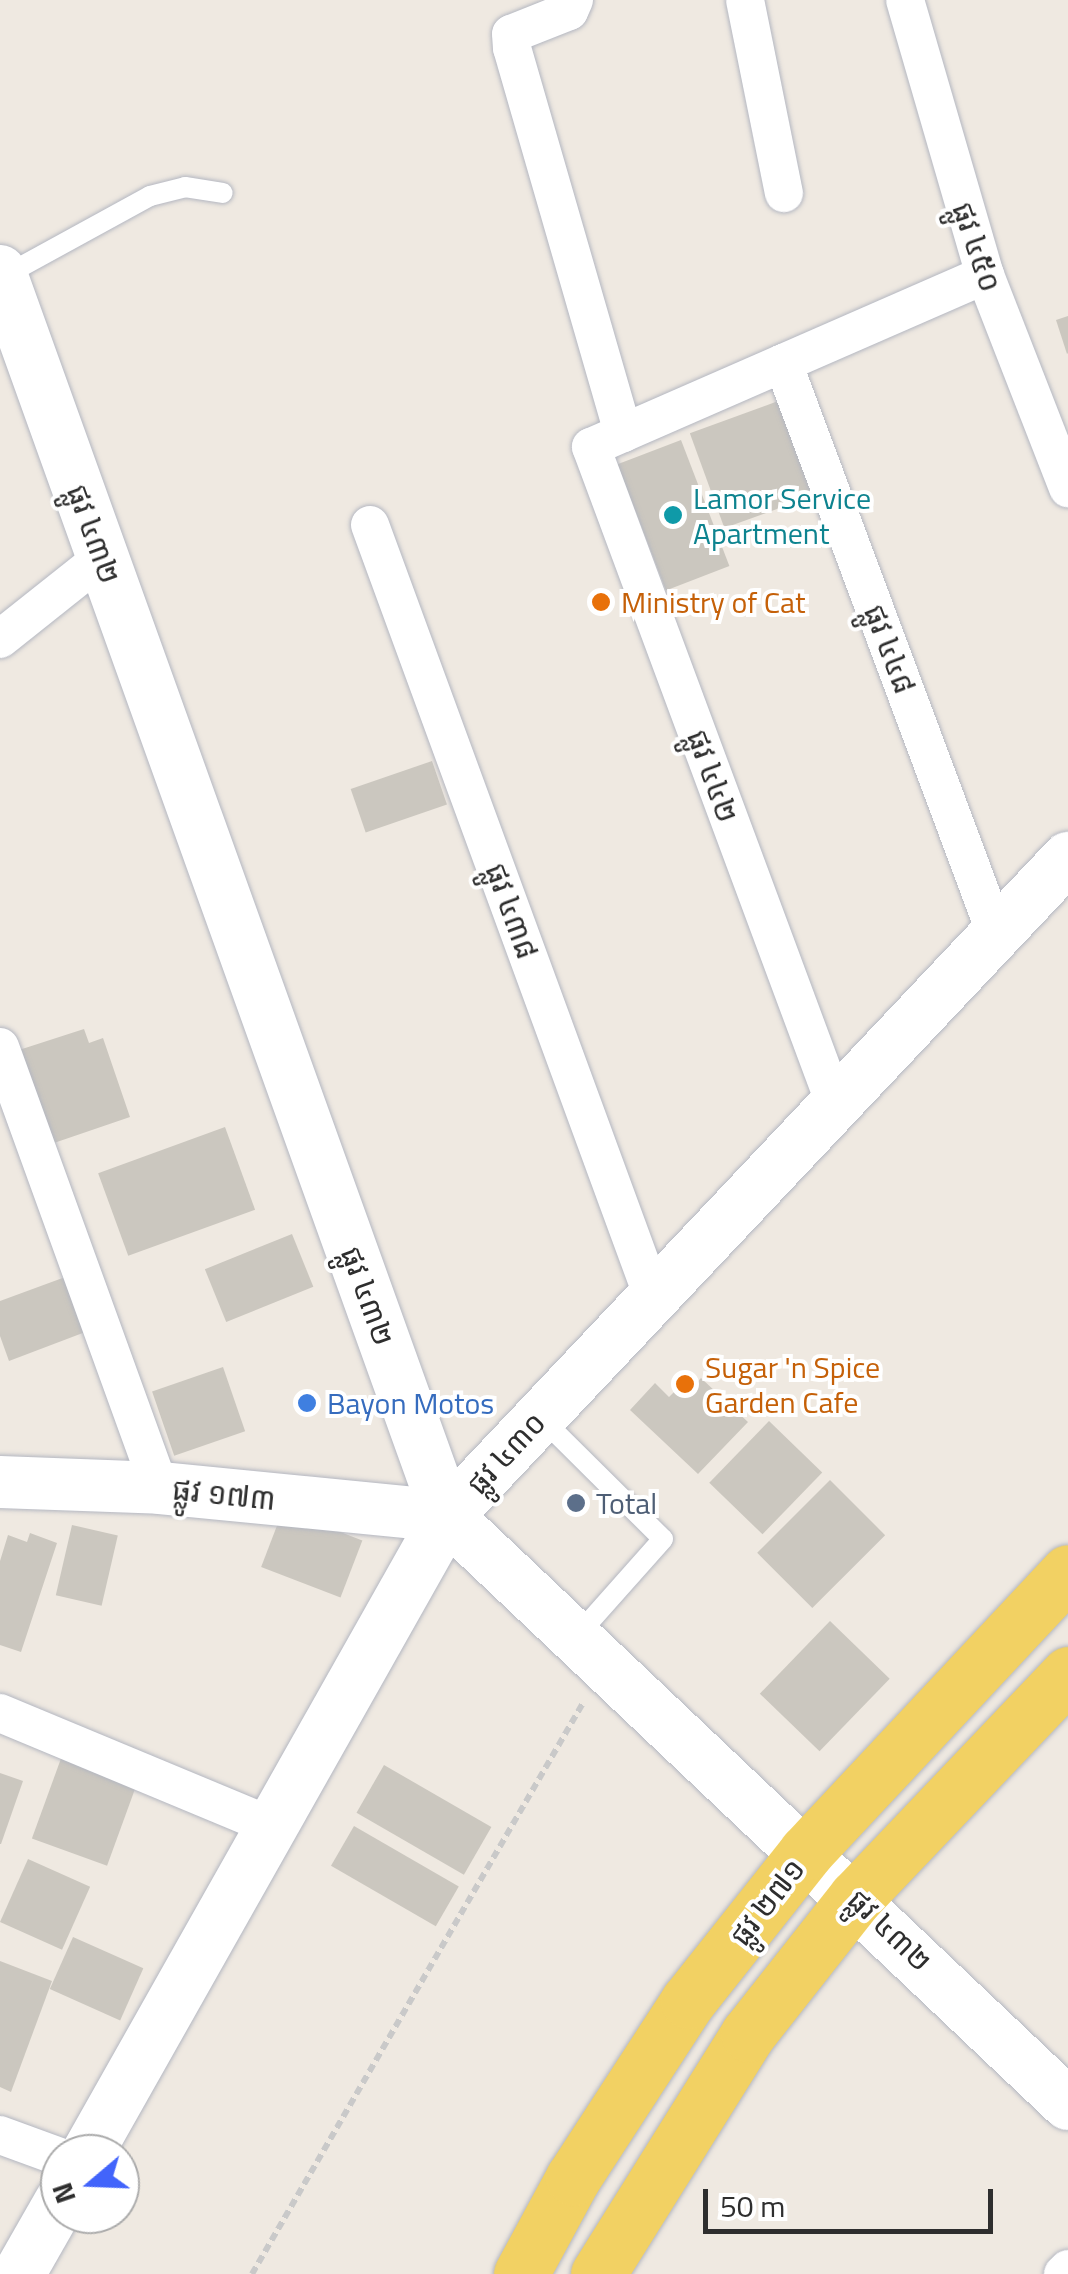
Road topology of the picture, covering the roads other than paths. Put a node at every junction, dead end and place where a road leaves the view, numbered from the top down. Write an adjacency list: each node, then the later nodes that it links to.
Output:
1 (574, 0): 9 (street, ផ្លូវ ៤៤២)
2 (745, 0): 5 (street)
3 (905, 0): 7 (street, ផ្លូវ ៤៥០)
4 (223, 193): 6 (lane)
5 (784, 193)
6 (1, 274): 12 (street, ផ្លូវ ៤៣២)
7 (986, 275): 8 (street); 10 (street, ផ្លូវ ៤៥០)
8 (783, 363): 9 (street); 15 (street, ផ្លូវ ៤៤៨)
9 (607, 440): 17 (street, ផ្លូវ ៤៤២)
10 (1068, 488)
11 (370, 526): 18 (street, ផ្លូវ ៤៣៨)
12 (103, 557): 13 (street); 22 (street, ផ្លូវ ៤៣២)
13 (0, 639)
14 (1068, 858): 15 (street, ផ្លូវ ៤៣០)
15 (996, 934): 17 (street, ផ្លូវ ៤៣០)
16 (0, 1047): 21 (street)
17 (835, 1104): 18 (street, ផ្លូវ ៤៣០)
18 (653, 1297): 19 (street, ផ្លូវ ៤៣០)
19 (540, 1417): 22 (street, ផ្លូវ ៤៣០); 24 (lane)
20 (0, 1482): 21 (street, ផ្លូវ ១៧៣)
21 (160, 1488): 22 (street, ផ្លូវ ១៧៣)
22 (447, 1516): 24 (street, ផ្លូវ ៤៣២); 27 (street, ផ្លូវ ៤៣០)
23 (1068, 1572): 28 (main road, ផ្លូវ ២៧១)
24 (592, 1650): 28 (street, ផ្លូវ ៤៣២)
25 (1068, 1674): 29 (main road)
26 (0, 1714): 27 (street)
27 (271, 1826): 31 (street, ផ្លូវ ៤៣០)
28 (806, 1852): 29 (street, ផ្លូវ ៤៣២); 36 (main road, ផ្លូវ ២៧១)
29 (856, 1897): 30 (street, ផ្លូវ ៤៣២); 37 (main road)
30 (1068, 2104)
31 (98, 2134)
32 (0, 2135): 33 (street)
33 (40, 2150)
34 (42, 2234): 35 (street)
35 (19, 2274)
36 (521, 2274)
37 (598, 2274)

